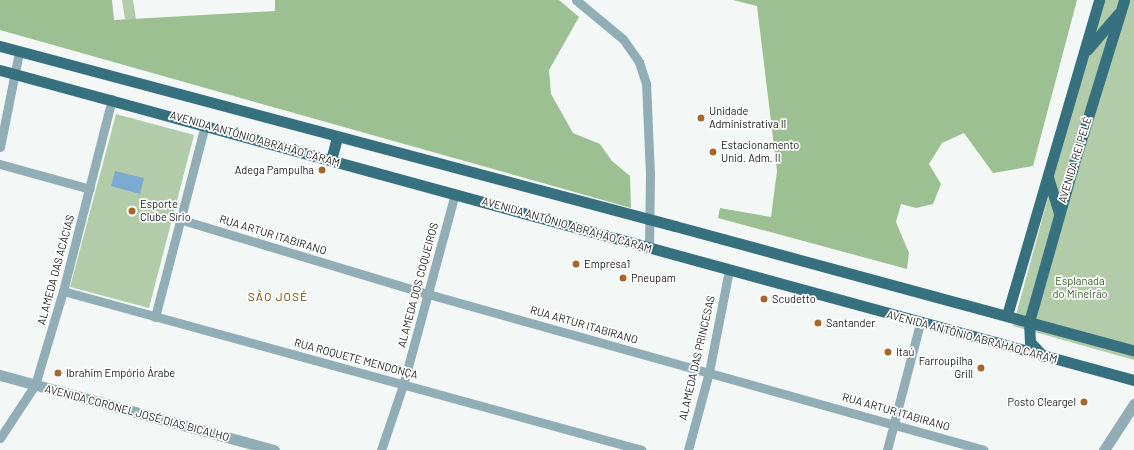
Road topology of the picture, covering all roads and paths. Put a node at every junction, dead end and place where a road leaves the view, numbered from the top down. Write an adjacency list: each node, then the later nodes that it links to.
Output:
1 (576, 0): 20 (street)
2 (1099, 0): 5 (main road, AVENIDA REI PELÉ)
3 (1122, 5): 5 (main road); 18 (main road, AVENIDA REI PELÉ)
4 (0, 46): 6 (main road, AVENIDA ANTÔNIO ABRAHÃO CARAM)
5 (1086, 51): 15 (main road, AVENIDA REI PELÉ)
6 (19, 52): 8 (street); 11 (main road, AVENIDA ANTÔNIO ABRAHÃO CARAM)
7 (0, 70): 8 (main road, AVENIDA ANTÔNIO ABRAHÃO CARAM)
8 (14, 74): 9 (main road, AVENIDA ANTÔNIO ABRAHÃO CARAM); 12 (street)
9 (112, 100): 10 (main road, AVENIDA ANTÔNIO ABRAHÃO CARAM); 16 (street, ALAMEDA DAS ACÁCIAS)
10 (204, 124): 13 (main road, AVENIDA ANTÔNIO ABRAHÃO CARAM); 19 (street)
11 (337, 138): 13 (main road); 20 (main road, AVENIDA ANTÔNIO ABRAHÃO CARAM)
12 (0, 147)
13 (331, 160): 17 (main road, AVENIDA ANTÔNIO ABRAHÃO CARAM)
14 (0, 164): 16 (street)
15 (1048, 177): 18 (main road); 25 (main road, AVENIDA REI PELÉ)
16 (90, 189): 23 (street, ALAMEDA DAS ACÁCIAS)
17 (455, 194): 21 (main road, AVENIDA ANTÔNIO ABRAHÃO CARAM); 24 (street, ALAMEDA DOS COQUEIROS)
18 (1059, 214): 27 (main road, AVENIDA REI PELÉ)
19 (180, 219): 24 (street, RUA ARTUR ITABIRANO); 26 (street)
20 (649, 219): 21 (street); 25 (main road, AVENIDA ANTÔNIO ABRAHÃO CARAM)
21 (649, 248): 22 (main road, AVENIDA ANTÔNIO ABRAHÃO CARAM)
22 (728, 270): 28 (main road, AVENIDA ANTÔNIO ABRAHÃO CARAM); 31 (street, ALAMEDA DAS PRINCESAS)
23 (63, 291): 26 (street, RUA ROQUETE MENDONÇA); 34 (street, ALAMEDA DAS ACÁCIAS)
24 (428, 294): 31 (street, RUA ARTUR ITABIRANO); 35 (street, ALAMEDA DOS COQUEIROS)
25 (1008, 316): 27 (main road, AVENIDA ANTÔNIO ABRAHÃO CARAM)
26 (155, 317): 35 (street, RUA ROQUETE MENDONÇA)
27 (1029, 322): 29 (main road, AVENIDA ANTÔNIO ABRAHÃO CARAM); 30 (main road, AVENIDA REI PELÉ)
28 (920, 323): 30 (main road, AVENIDA ANTÔNIO ABRAHÃO CARAM); 37 (street)
29 (1134, 352)
30 (1043, 356): 33 (main road, AVENIDA ANTÔNIO ABRAHÃO CARAM)
31 (709, 372): 37 (street, RUA ARTUR ITABIRANO); 42 (street, ALAMEDA DAS PRINCESAS)
32 (0, 375): 34 (street, AVENIDA CORONEL JOSÉ DIAS BICALHO)
33 (1134, 380)
34 (35, 385): 38 (street, ALAMEDA DAS ACÁCIAS); 39 (street, AVENIDA CORONEL JOSÉ DIAS BICALHO)
35 (403, 385): 40 (street, ALAMEDA DOS COQUEIROS); 41 (street, RUA ROQUETE MENDONÇA)
36 (1134, 404): 45 (street)
37 (894, 424): 43 (street); 44 (street, RUA ARTUR ITABIRANO)
38 (0, 438)
39 (274, 450)
40 (381, 450)
41 (642, 450)
42 (688, 450)
43 (887, 450)
44 (984, 450)
45 (1104, 450)

